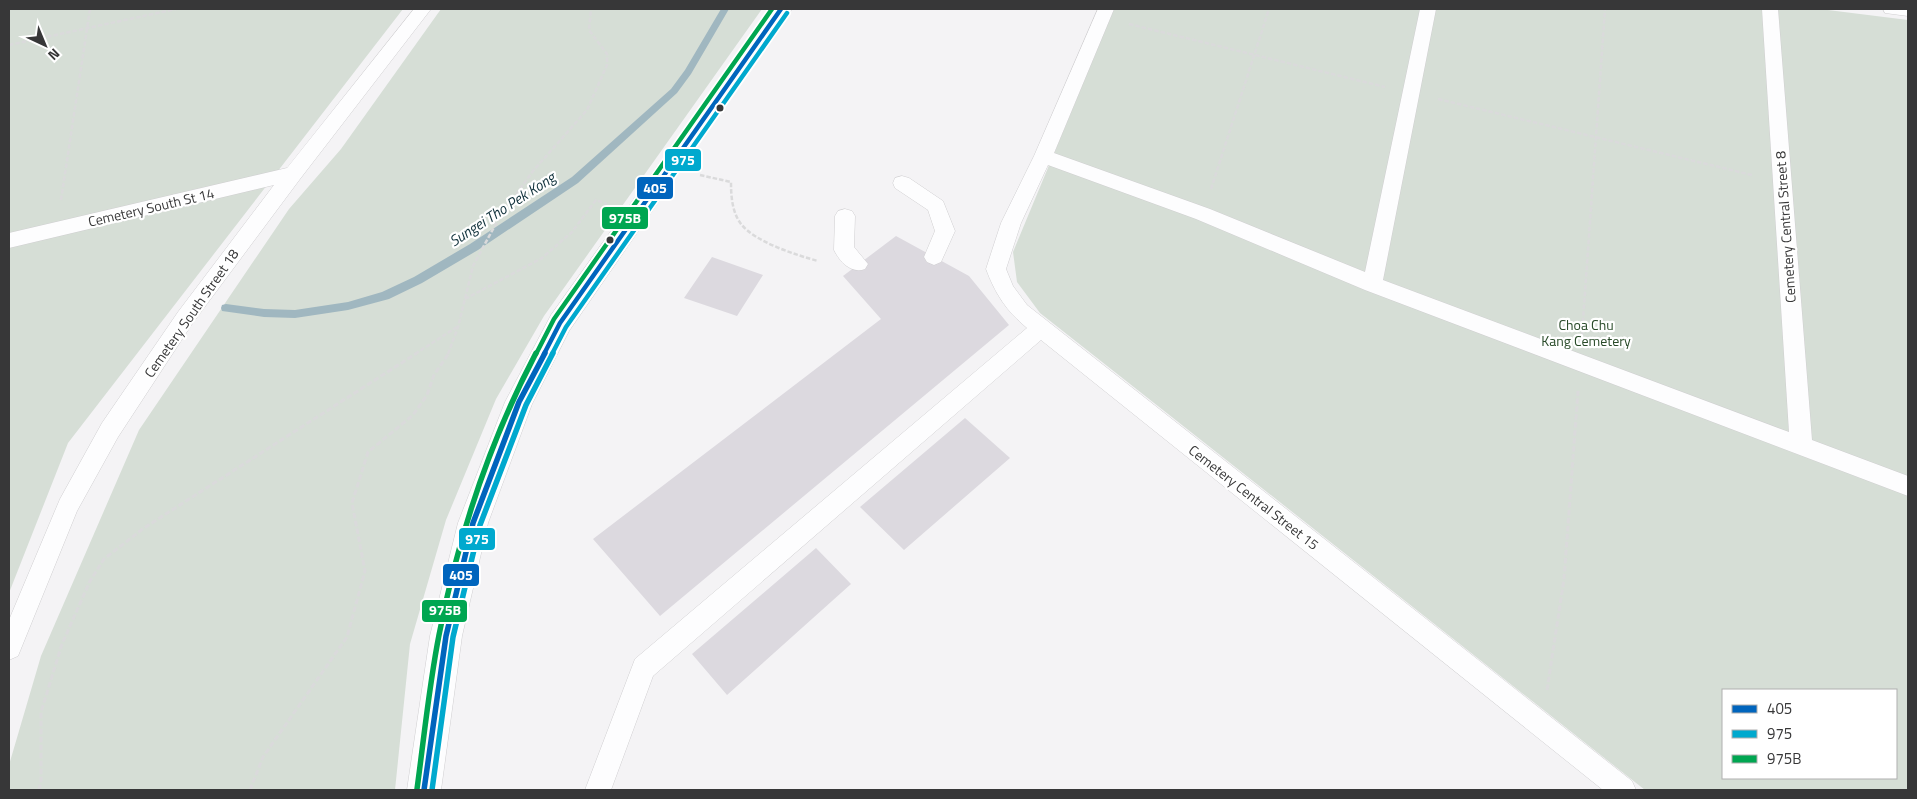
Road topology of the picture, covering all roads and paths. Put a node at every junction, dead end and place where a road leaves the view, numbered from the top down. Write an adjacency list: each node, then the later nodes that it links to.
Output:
1 (90, 9): 12 (path)
2 (176, 9): 12 (path)
3 (423, 9): 18 (lane, Cemetery South Street 18)
4 (590, 9): 30 (path)
5 (781, 9): 21 (street)
6 (1269, 9): 14 (path)
7 (1428, 9): 15 (lane)
8 (1770, 9): 19 (lane, Cemetery Central Street 8)
9 (1891, 9): 10 (lane)
10 (1908, 11)
11 (1104, 13): 14 (path); 16 (lane, Cemetery Central Street 15)
12 (88, 28): 13 (path); 24 (path)
13 (9, 45)
14 (1255, 55): 15 (path); 22 (path)
15 (1411, 93): 19 (path); 29 (lane)
16 (1043, 156): 22 (lane); 32 (lane, Cemetery Central Street 15)
17 (702, 167): 27 (path)
18 (293, 174): 24 (lane, Cemetery South St 14); 35 (lane, Cemetery South Street 18)
19 (1782, 182): 33 (lane, Cemetery Central Street 8)
20 (902, 183): 26 (lane)
21 (638, 213): 30 (path); 38 (street)
22 (1203, 214): 29 (lane)
23 (845, 216): 28 (lane)
24 (57, 228): 25 (lane, Cemetery South St 14)
25 (9, 240)
26 (934, 256)
27 (825, 263)
28 (858, 264)
29 (1372, 284): 33 (lane)
30 (464, 300): 31 (path)
31 (458, 327): 36 (path); 37 (path)
32 (1041, 328): 39 (lane); 40 (lane, Cemetery Central Street 15)
33 (1801, 444): 34 (lane)
34 (1908, 486)
35 (9, 648)
36 (39, 790)
37 (250, 790)
38 (424, 790)
39 (598, 790)
40 (1623, 790)

